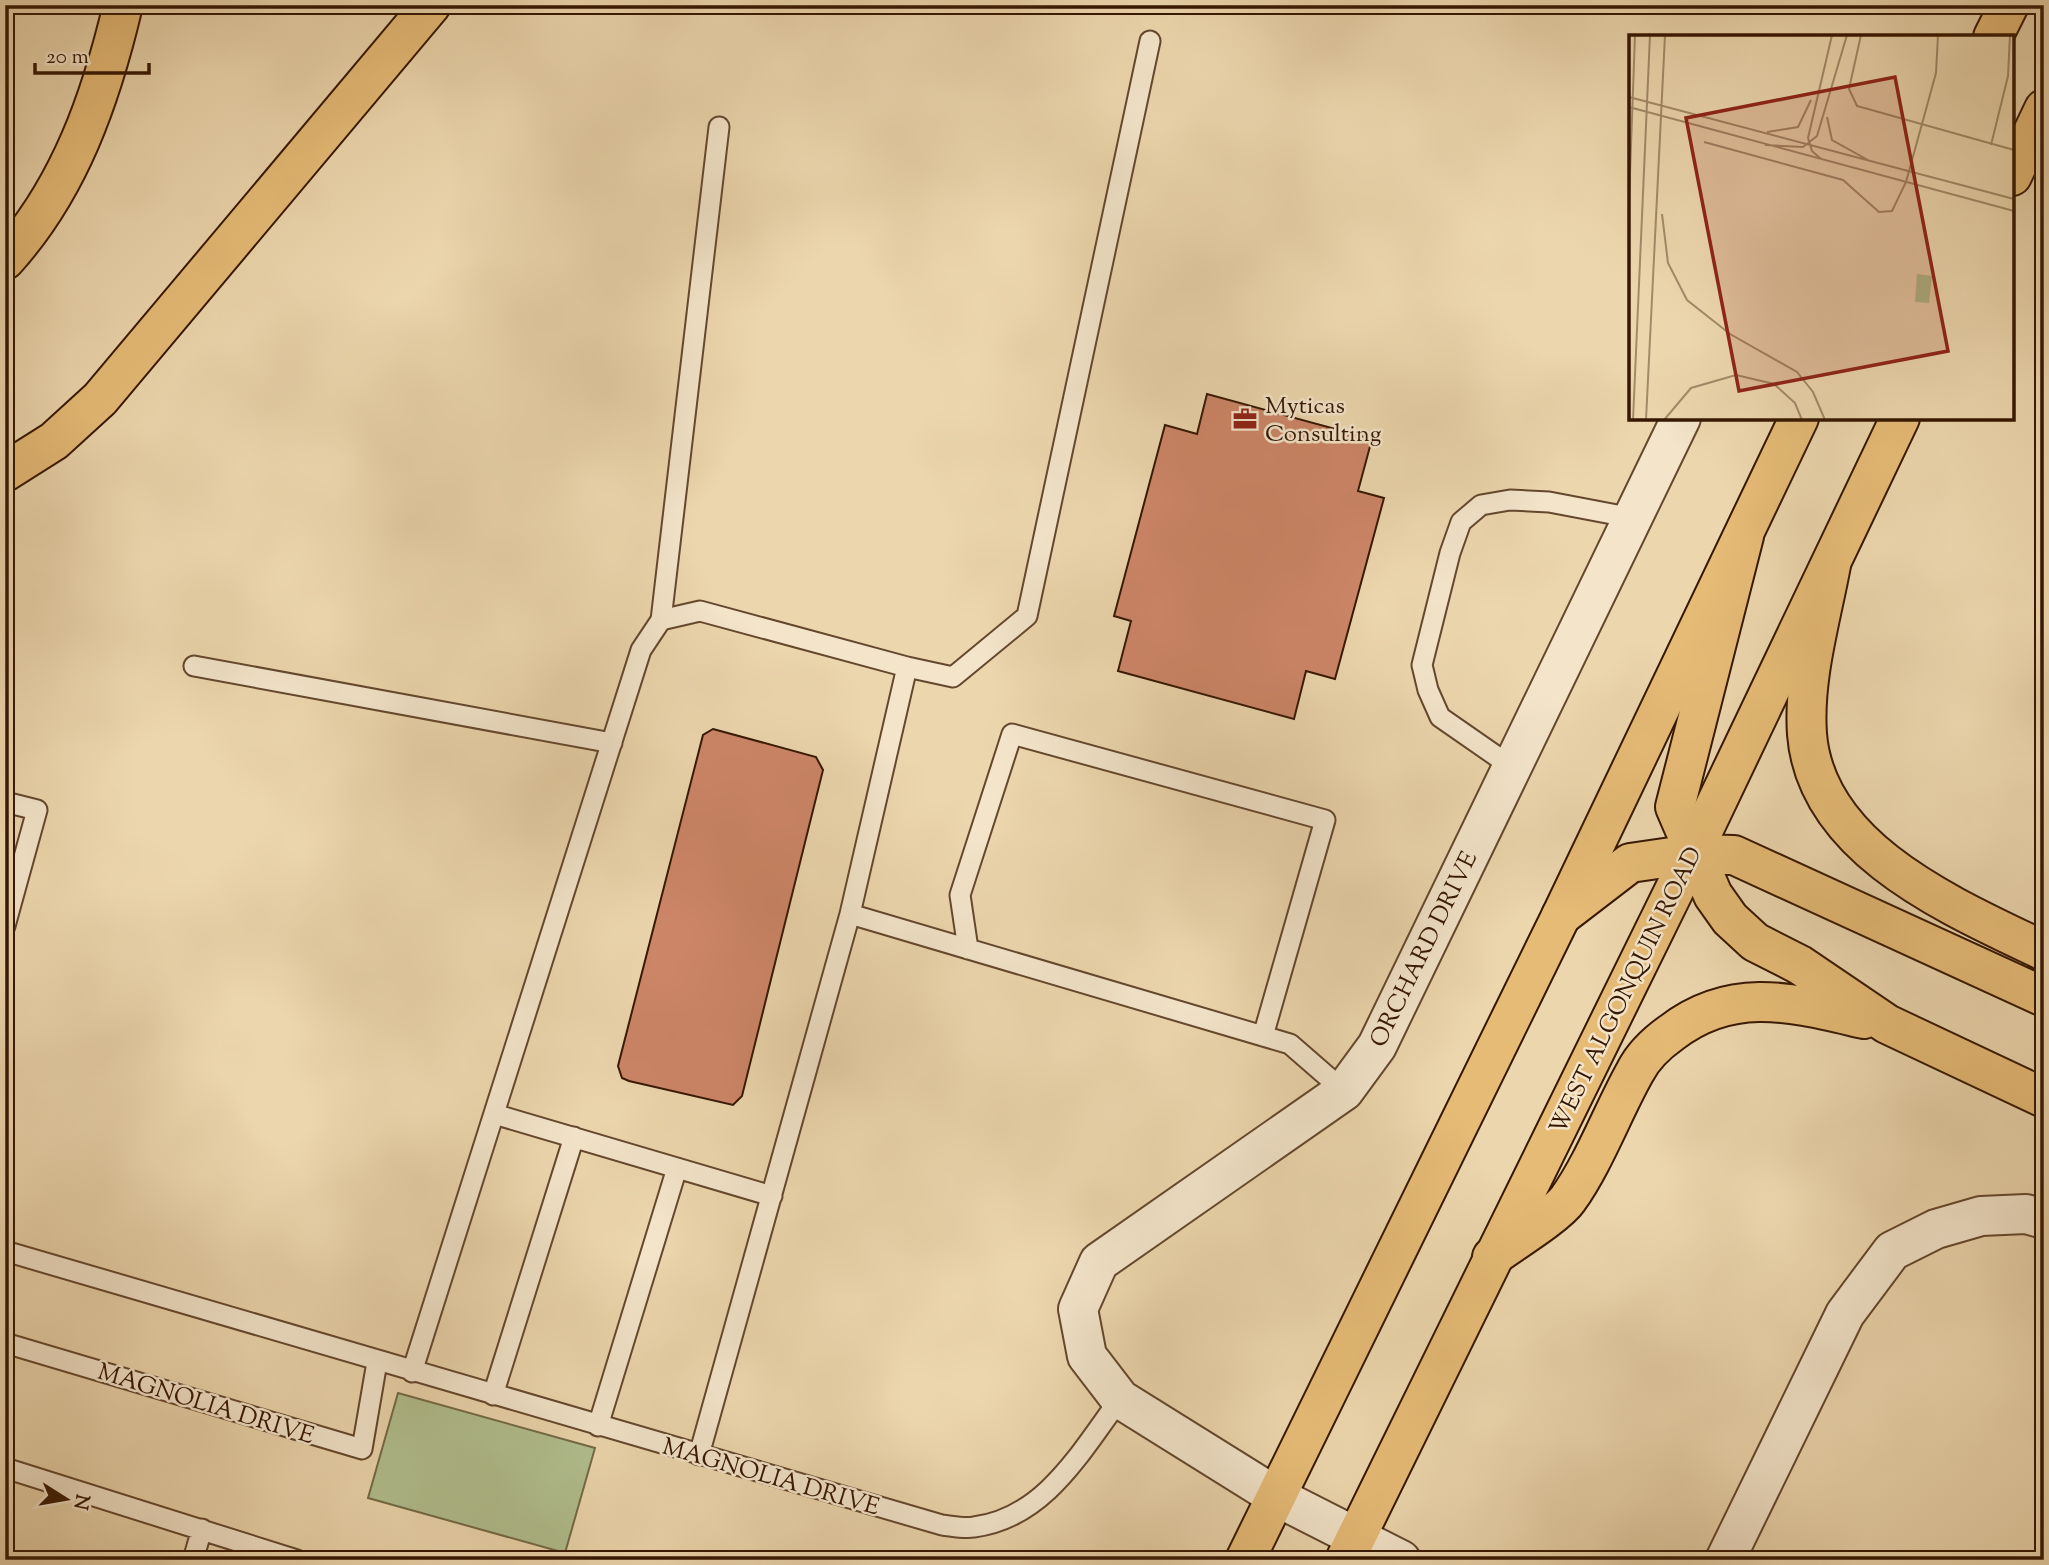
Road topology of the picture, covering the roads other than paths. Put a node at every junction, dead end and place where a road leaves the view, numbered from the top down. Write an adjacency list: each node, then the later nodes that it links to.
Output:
1 (123, 5): 9 (main road)
2 (430, 5): 13 (main road)
3 (2009, 5): 4 (main road)
4 (1994, 35)
5 (1150, 41): 19 (lane)
6 (2044, 109): 8 (main road)
7 (719, 127): 17 (lane)
8 (2014, 172)
9 (5, 260)
10 (1680, 420): 14 (street, ORCHARD DRIVE)
11 (1798, 420): 15 (main road)
12 (1898, 420): 16 (main road, WEST ALGONQUIN ROAD)
13 (5, 472)
14 (1633, 518): 21 (street, ORCHARD DRIVE); 21 (lane)
15 (1744, 536): 23 (main road); 25 (main road)
16 (1831, 565): 23 (main road, WEST ALGONQUIN ROAD); 28 (main road)
17 (661, 620): 19 (lane); 20 (lane)
18 (194, 666): 20 (lane)
19 (907, 667): 24 (lane)
20 (612, 743): 34 (lane)
21 (1512, 767): 32 (street, ORCHARD DRIVE)
22 (5, 802): 26 (lane)
23 (1692, 854): 25 (main road); 29 (main road); 30 (main road); 40 (main road, WEST ALGONQUIN ROAD)
24 (850, 914): 27 (lane); 37 (lane)
25 (1560, 916): 49 (main road)
26 (5, 926)
27 (968, 949): 31 (lane); 31 (lane)
28 (2044, 951)
29 (2044, 997)
30 (1887, 1024): 33 (main road); 40 (main road)
31 (1264, 1036): 32 (lane)
32 (1344, 1091): 45 (street, ORCHARD DRIVE)
33 (2044, 1098)
34 (494, 1114): 35 (lane); 43 (lane)
35 (574, 1137): 36 (lane); 44 (lane)
36 (677, 1168): 37 (lane); 46 (lane)
37 (772, 1196): 47 (lane)
38 (2044, 1219): 56 (street)
39 (5, 1251): 42 (lane, MAGNOLIA DRIVE)
40 (1492, 1257): 51 (main road, WEST ALGONQUIN ROAD)
41 (5, 1343): 42 (lane, MAGNOLIA DRIVE)
42 (377, 1362): 43 (lane, MAGNOLIA DRIVE)
43 (412, 1372): 44 (lane, MAGNOLIA DRIVE)
44 (493, 1395): 46 (lane, MAGNOLIA DRIVE)
45 (1120, 1399): 47 (lane, MAGNOLIA DRIVE); 49 (street, ORCHARD DRIVE)
46 (598, 1426): 47 (lane, MAGNOLIA DRIVE)
47 (699, 1455)
48 (5, 1468): 50 (lane)
49 (1277, 1497): 51 (street); 54 (main road)
50 (202, 1529): 52 (lane); 53 (lane)
51 (1351, 1549): 55 (street)
52 (192, 1560)
53 (297, 1560)
54 (1245, 1560)
55 (1401, 1560)
56 (1725, 1560)

